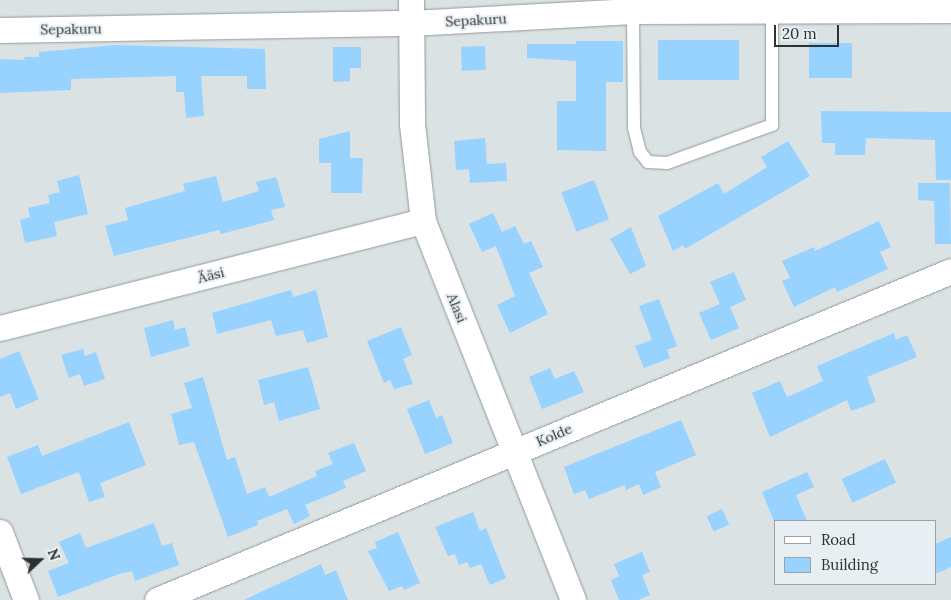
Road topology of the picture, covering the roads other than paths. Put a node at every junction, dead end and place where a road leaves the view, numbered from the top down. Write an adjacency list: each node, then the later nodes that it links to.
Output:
1 (951, 10): 4 (street, Sepakuru)
2 (633, 11): 3 (street, Sepakuru); 4 (street, Sepakuru); 4 (lane)
3 (411, 12): 5 (street, Sepakuru); 6 (street, Alasi)
4 (772, 13)
5 (0, 30)
6 (423, 221): 8 (street, Ääsi); 9 (street, Alasi)
7 (951, 271): 9 (street, Kolde)
8 (0, 328)
9 (514, 452): 12 (street, Kolde); 13 (street, Alasi)
10 (0, 532): 11 (street)
11 (26, 600)
12 (157, 600)
13 (573, 600)

